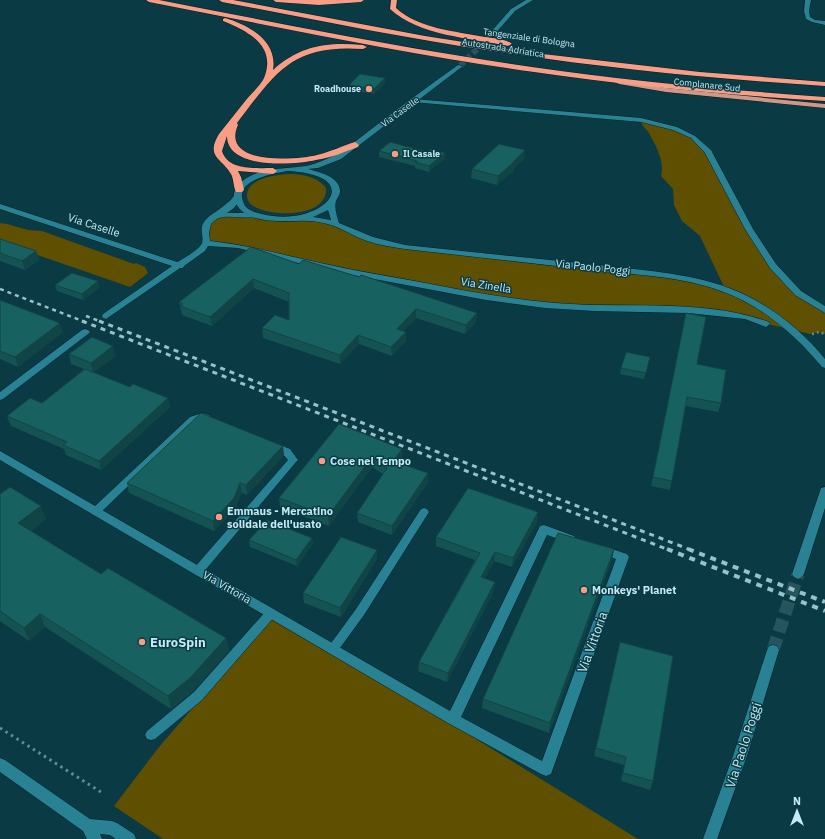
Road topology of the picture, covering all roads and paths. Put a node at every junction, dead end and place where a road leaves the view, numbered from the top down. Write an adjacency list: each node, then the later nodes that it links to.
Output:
1 (152, 0): 15 (highway); 19 (highway)
2 (181, 0): 21 (highway, Autostrada Adriatica)
3 (222, 0): 20 (highway, Autostrada Adriatica)
4 (253, 0): 14 (highway, Tangenziale di Bologna)
5 (276, 0): 6 (highway)
6 (360, 0)
7 (394, 0): 14 (highway)
8 (530, 0): 11 (street)
9 (808, 0): 12 (lane)
10 (513, 2): 11 (street)
11 (514, 10): 13 (street)
12 (825, 23)
13 (491, 35)
14 (511, 45): 18 (highway, Tangenziale di Bologna)
15 (495, 63): 17 (highway); 19 (highway)
16 (460, 66): 23 (street, Via Caselle)
17 (589, 77): 22 (highway); 24 (highway, Complanare Sud)
18 (825, 77)
19 (267, 80): 25 (highway)
20 (825, 84)
21 (825, 92)
22 (825, 99)
23 (414, 101): 26 (street, Via Caselle); 41 (street)
24 (825, 106)
25 (235, 120): 26 (highway); 28 (highway)
26 (355, 145): 27 (street, Via Caselle)
27 (338, 157): 29 (street, Via Caselle); 31 (street, Via Caselle)
28 (229, 167): 30 (highway); 32 (highway)
29 (297, 169): 30 (street, Via Caselle); 31 (street, Via Caselle)
30 (273, 171): 32 (street, Via Caselle)
31 (331, 182): 33 (street, Via Caselle)
32 (238, 194): 35 (street); 36 (street, Via Caselle)
33 (332, 201): 37 (street); 38 (street, Via Caselle)
34 (0, 206): 40 (street, Via Caselle)
35 (257, 215): 36 (street); 37 (street)
36 (217, 216): 39 (street, Via Caselle)
37 (295, 218): 38 (street)
38 (336, 224): 47 (street, Via Paolo Poggi)
39 (206, 243): 40 (street); 43 (street, Via Zinella)
40 (180, 266): 42 (street)
41 (825, 310)
42 (106, 316)
43 (766, 324)
44 (85, 332): 48 (street)
45 (810, 334): 46 (path)
46 (825, 334)
47 (825, 366)
48 (0, 397)
49 (214, 421): 53 (lane)
50 (267, 442): 55 (lane)
51 (0, 455): 53 (street, Via Vittoria)
52 (825, 491): 56 (street)
53 (96, 511): 55 (street, Via Vittoria)
54 (424, 512): 58 (lane)
55 (198, 570): 57 (street, Via Vittoria)
56 (798, 574)
57 (270, 613): 58 (street, Via Vittoria); 62 (lane)
58 (333, 649): 60 (street, Via Vittoria)
59 (773, 650): 68 (street, Via Paolo Poggi)
60 (454, 719): 60 (street, Via Vittoria)
61 (0, 728): 64 (path)
62 (151, 734)
63 (0, 764): 65 (street)
64 (104, 794)
65 (88, 826): 66 (street); 67 (street)
66 (96, 839)
67 (129, 839)
68 (710, 839)

